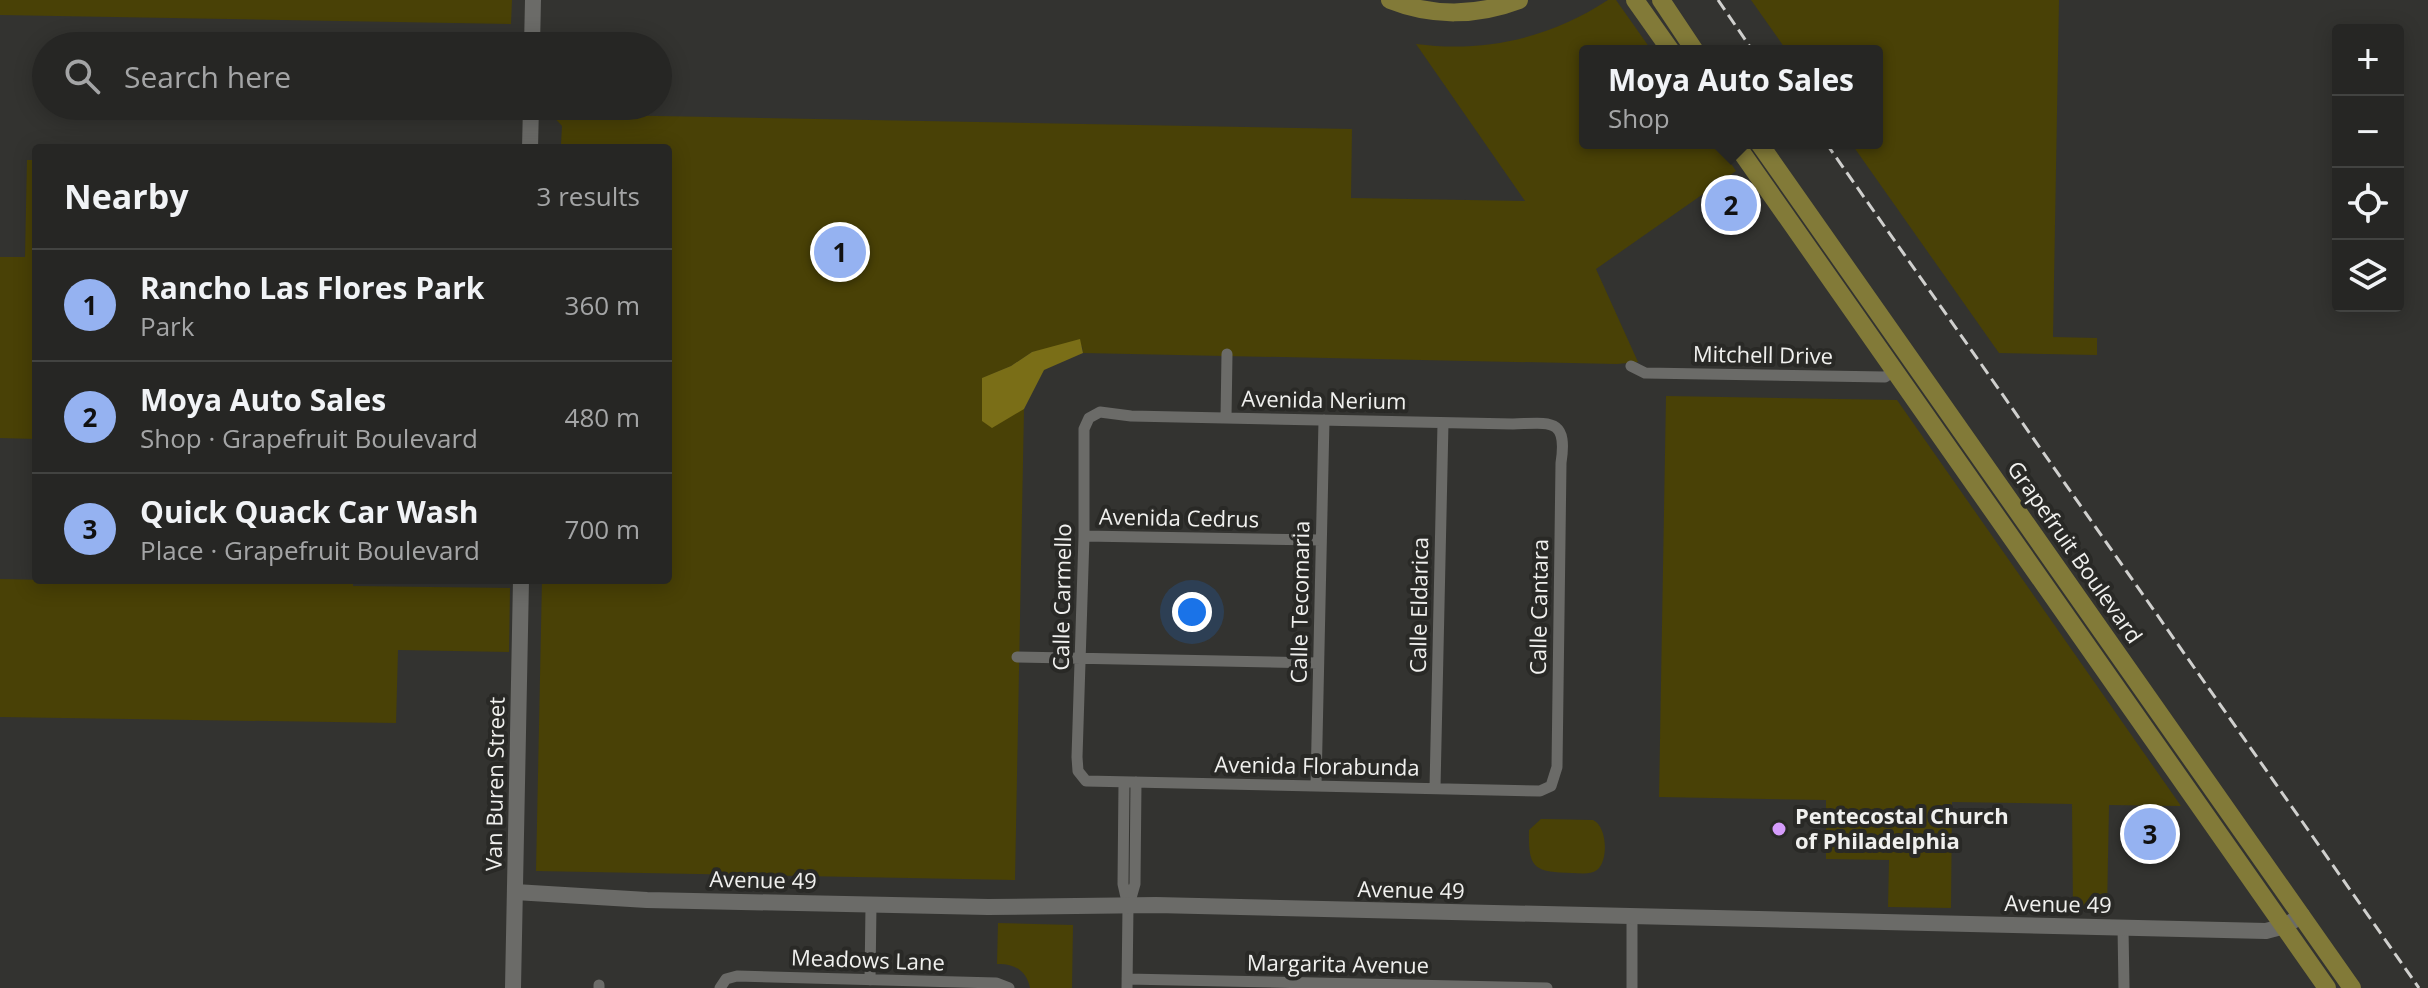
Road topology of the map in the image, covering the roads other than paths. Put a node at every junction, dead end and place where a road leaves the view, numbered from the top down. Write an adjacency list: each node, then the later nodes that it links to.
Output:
1 (533, 0): 8 (street)
2 (1390, 0): 5 (main road)
3 (1440, 0): 4 (main road)
4 (1465, 0)
5 (1519, 0)
6 (1635, 0): 9 (main road)
7 (1661, 0): 10 (main road)
8 (532, 32)
9 (1667, 45)
10 (1691, 45)
11 (531, 120): 12 (street)
12 (530, 144)
13 (1739, 149): 17 (main road, Grapefruit Boulevard)
14 (1763, 149): 23 (main road, Grapefruit Boulevard)
15 (1227, 354): 19 (street)
16 (1631, 366): 17 (street, Mitchell Drive)
17 (1895, 370): 23 (main road); 40 (main road, Grapefruit Boulevard)
18 (1089, 418): 19 (street, Avenida Nerium); 24 (street, Calle Carmello)
19 (1226, 418): 20 (street, Avenida Nerium)
20 (1324, 420): 21 (street, Avenida Nerium); 25 (street, Calle Tecomaria)
21 (1443, 423): 22 (street, Avenida Nerium); 34 (street, Calle Eldarica)
22 (1559, 430): 33 (street, Calle Cantara)
23 (2033, 534): 38 (main road, Grapefruit Boulevard)
24 (1084, 536): 25 (street, Avenida Cedrus); 28 (street, Calle Carmello)
25 (1321, 540): 29 (street, Calle Tecomaria)
26 (521, 584): 35 (street, Van Buren Street)
27 (1017, 657): 28 (street)
28 (1080, 658): 29 (street); 30 (street, Calle Carmello)
29 (1318, 663): 32 (street, Calle Tecomaria)
30 (1082, 777): 31 (street, Avenida Florabunda)
31 (1130, 782): 32 (street, Avenida Florabunda); 37 (street)
32 (1316, 786): 34 (street, Avenida Florabunda)
33 (1551, 786): 34 (street, Avenida Florabunda)
34 (1435, 788)
35 (515, 892): 36 (street, Avenue 49); 45 (street, Van Buren Street)
36 (871, 905): 37 (street, Avenue 49); 42 (street)
37 (1128, 906): 39 (street, Avenue 49); 44 (street)
38 (2302, 915): 40 (street, Avenue 49); 51 (main road, Grapefruit Boulevard)
39 (1632, 916): 41 (street, Avenue 49); 48 (street)
40 (2285, 926): 41 (street, Avenue 49); 50 (main road, Grapefruit Boulevard)
41 (2123, 927): 49 (street)
42 (870, 980): 43 (street, Meadows Lane); 46 (street, Meadows Lane)
43 (723, 983)
44 (1127, 984): 47 (street, Margarita Avenue)
45 (513, 988)
46 (1009, 988)
47 (1547, 988)
48 (1632, 988)
49 (2124, 988)
50 (2327, 988)
51 (2352, 988)

